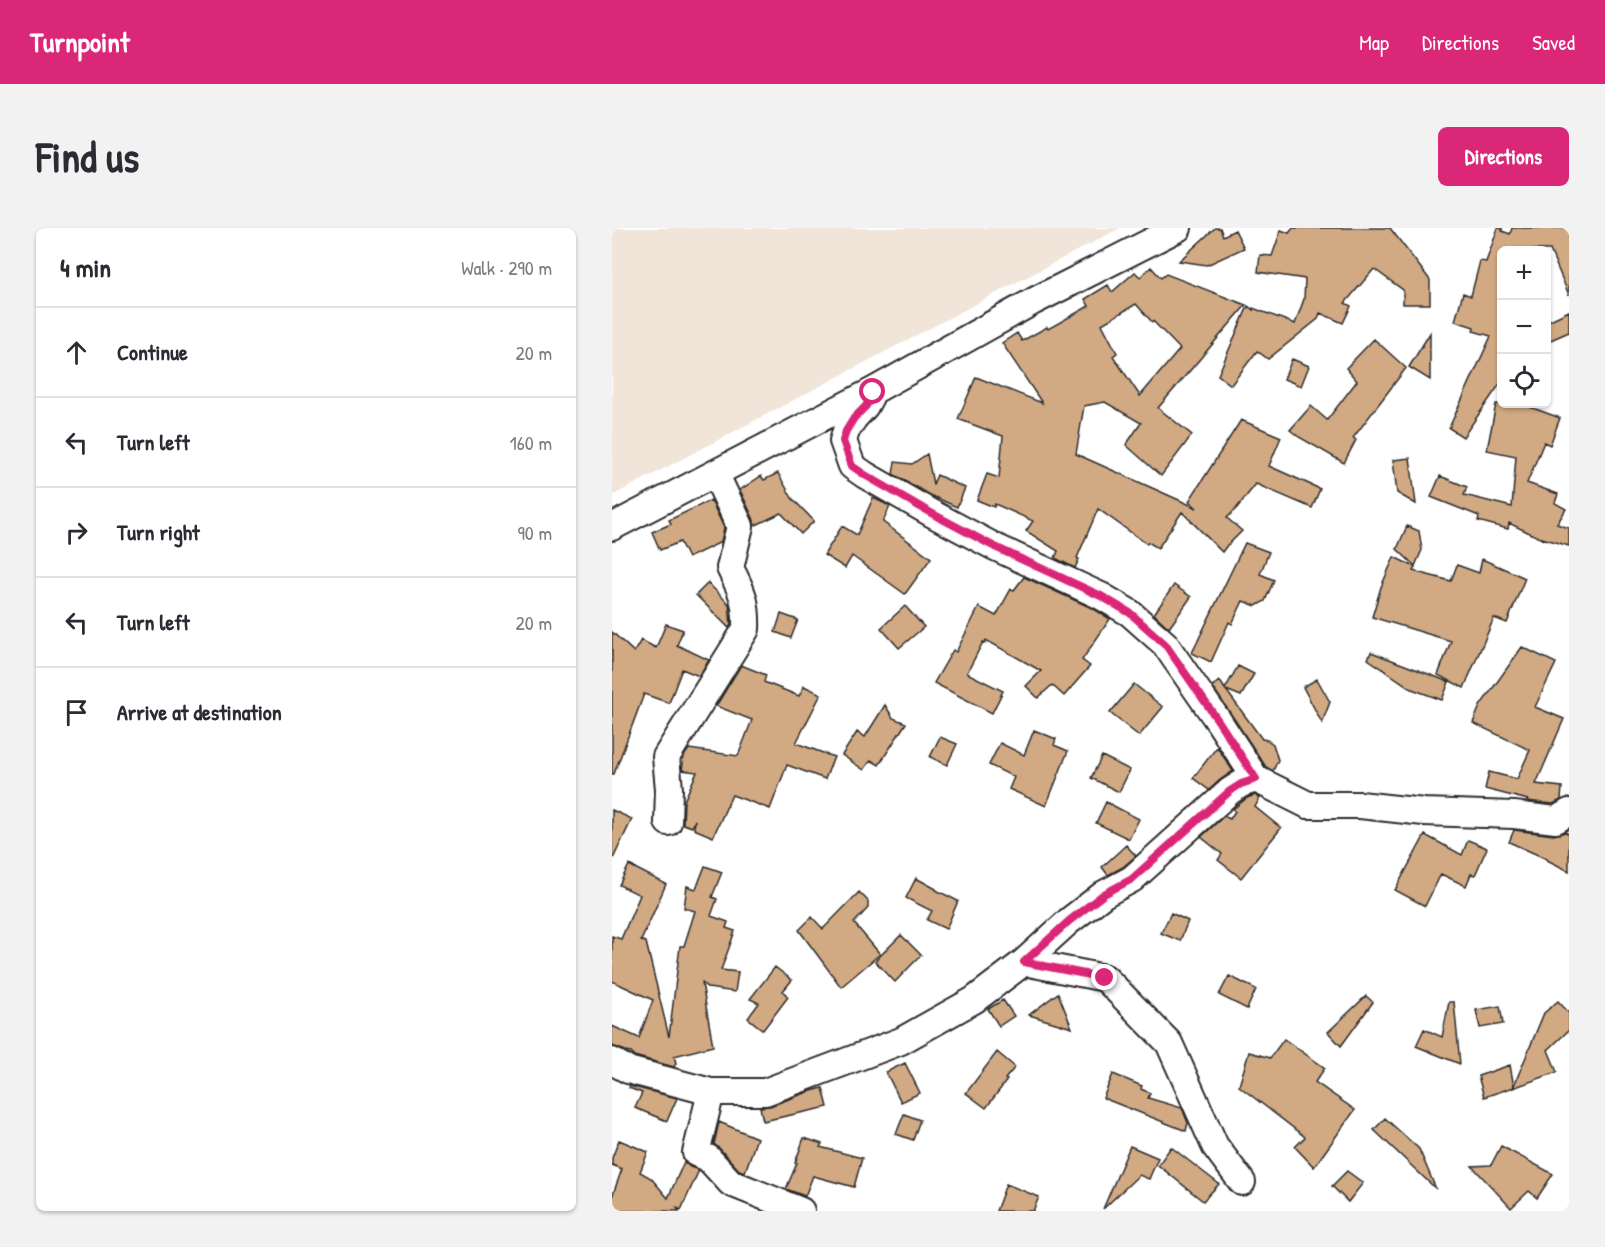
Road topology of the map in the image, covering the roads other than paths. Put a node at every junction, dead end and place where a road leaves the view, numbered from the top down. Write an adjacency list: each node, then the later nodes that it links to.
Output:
1 (1178, 228): 2 (street)
2 (873, 392): 3 (street); 5 (street)
3 (716, 475): 4 (street); 7 (street)
4 (612, 528)
5 (1256, 779): 6 (street); 8 (street)
6 (1565, 819)
7 (668, 822)
8 (1024, 962): 10 (street); 11 (street)
9 (612, 1061): 10 (street)
10 (711, 1092): 12 (street)
11 (1242, 1182)
12 (749, 1201): 13 (street)
13 (801, 1211)

